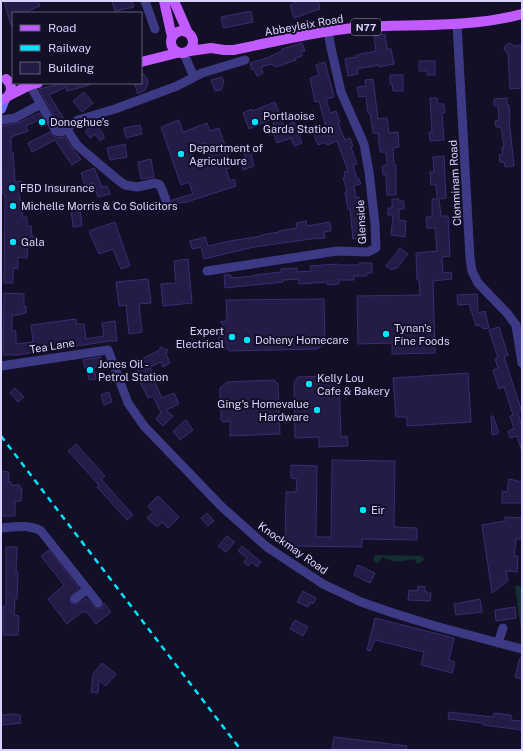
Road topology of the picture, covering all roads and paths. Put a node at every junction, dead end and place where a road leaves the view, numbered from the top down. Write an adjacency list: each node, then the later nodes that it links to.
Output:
1 (146, 1): 6 (street)
2 (164, 1): 9 (main road)
3 (174, 1): 8 (main road)
4 (522, 14): 5 (main road, Abbeyleix Road / N77)
5 (458, 24): 7 (main road, Abbeyleix Road / N77); 24 (street, Clonminam Road)
6 (155, 29)
7 (328, 31): 10 (main road, Abbeyleix Road / N77); 23 (street, Glenside)
8 (190, 35): 9 (main road); 10 (main road, N77); 11 (main road)
9 (171, 40): 11 (main road); 12 (main road)
10 (211, 48): 11 (main road, N77)
11 (184, 52): 12 (main road); 15 (street)
12 (152, 60): 14 (main road)
13 (245, 60): 15 (street)
14 (142, 62)
15 (194, 77): 21 (street)
16 (7, 78): 18 (main road)
17 (30, 84): 18 (main road); 19 (street)
18 (4, 101)
19 (41, 104): 20 (street); 21 (street)
20 (1, 120)
21 (66, 128): 22 (street)
22 (166, 200)
23 (207, 271)
24 (519, 325): 26 (street)
25 (108, 350): 27 (street, Tea Lane); 33 (street, Knockmay Road)
26 (522, 362)
27 (1, 366)
28 (1, 528): 29 (street)
29 (87, 589): 30 (street); 31 (street)
30 (75, 599)
31 (98, 603)
32 (504, 628): 33 (street)
33 (498, 643): 34 (street, Knockmay Road)
34 (522, 649)

